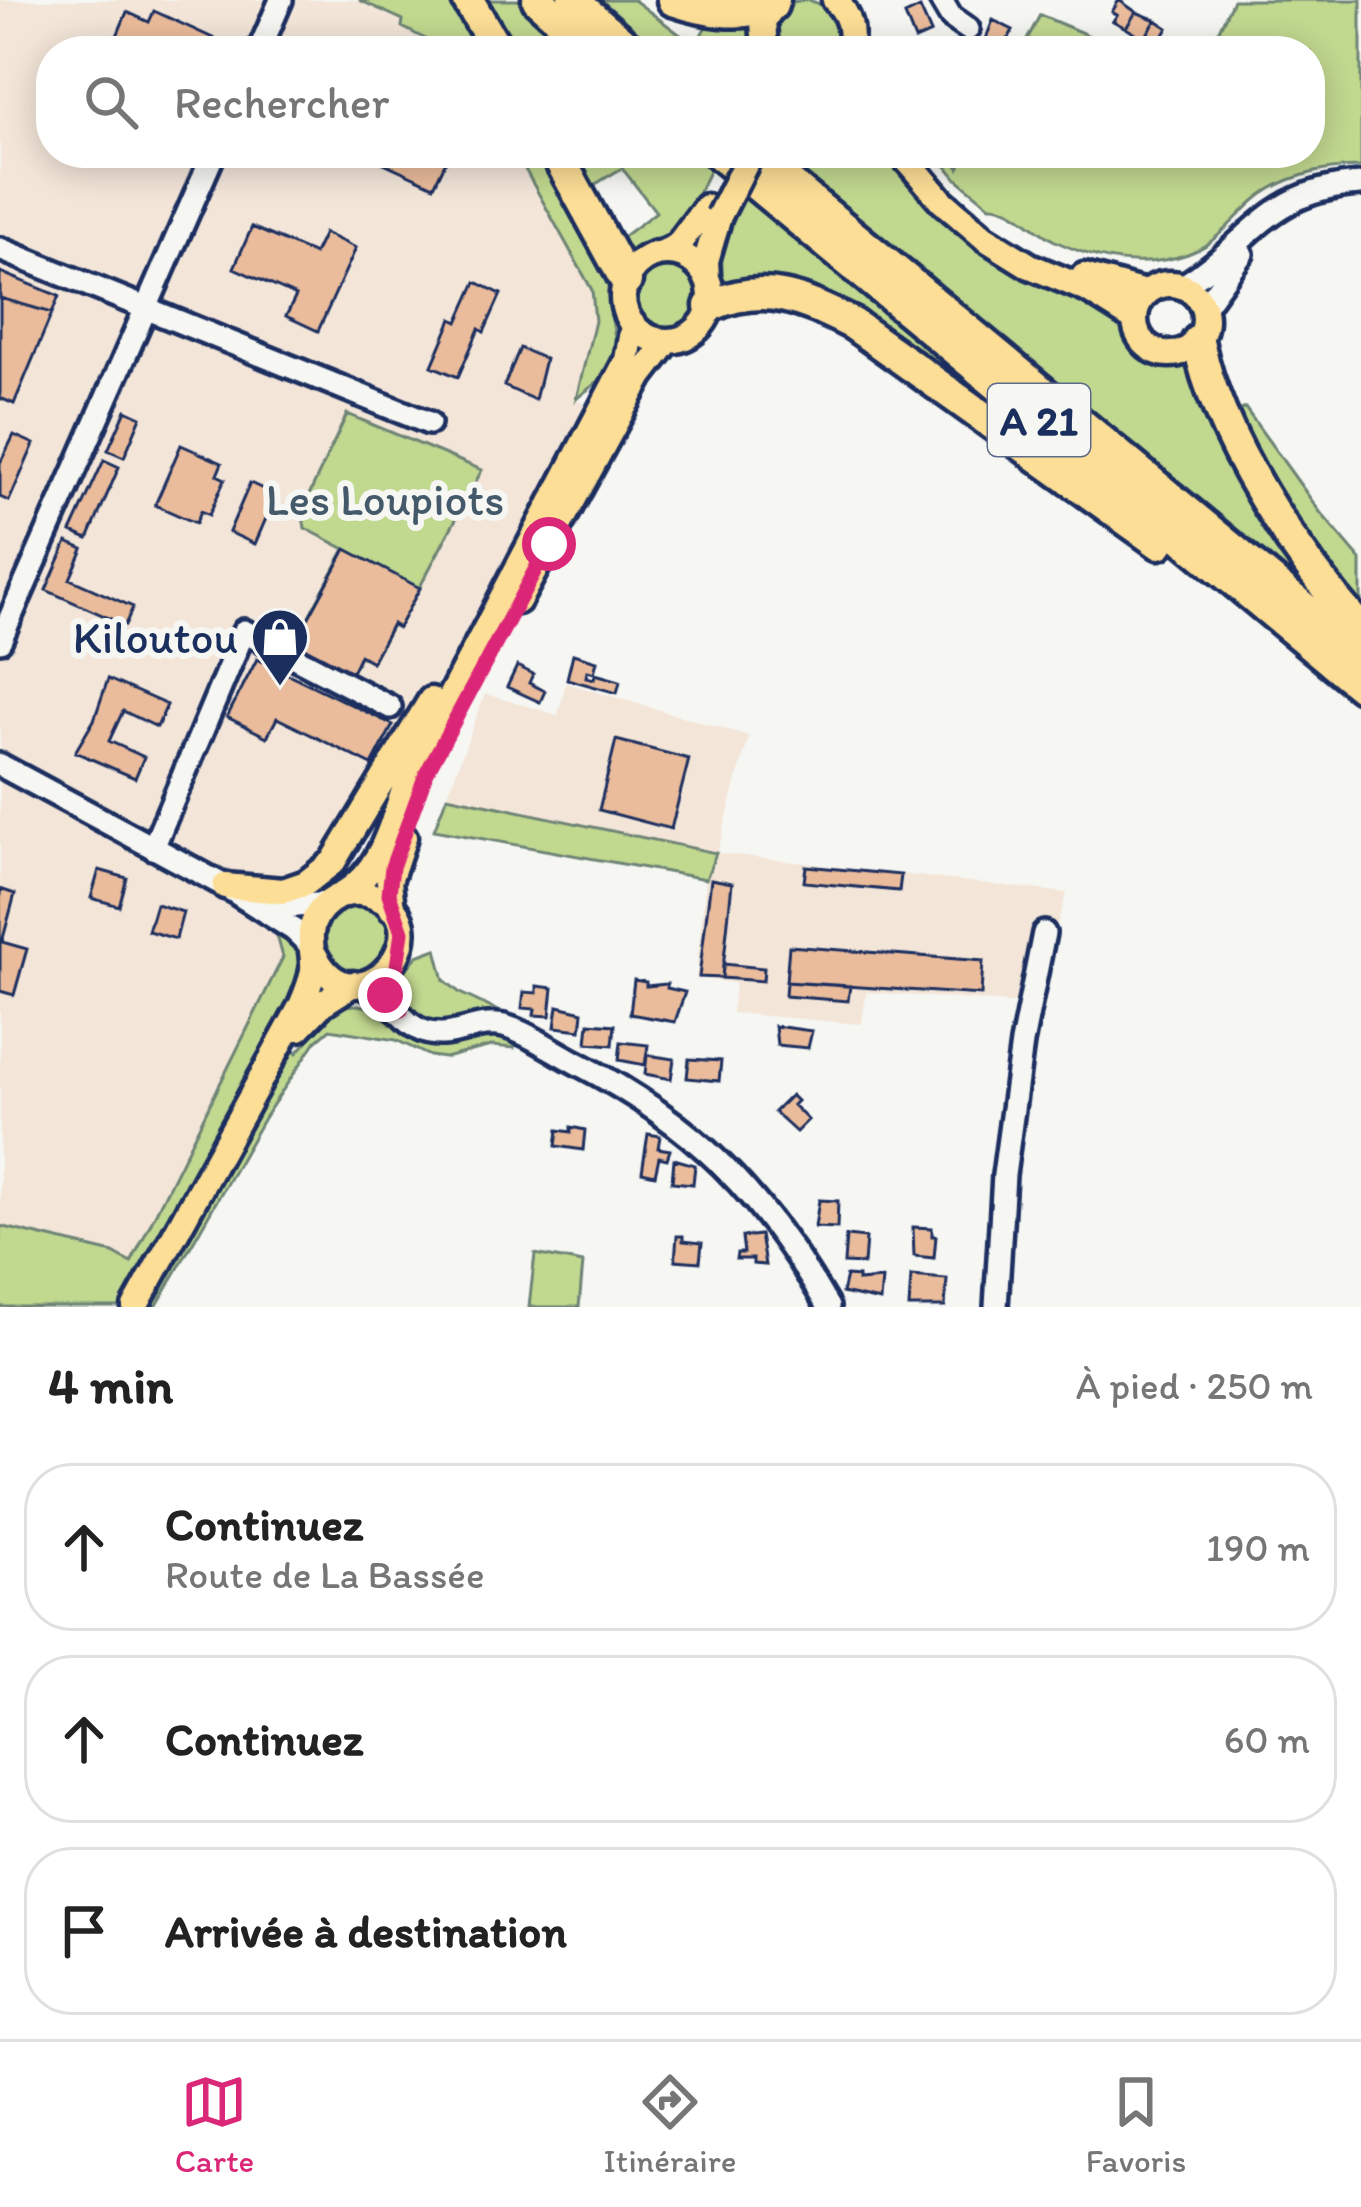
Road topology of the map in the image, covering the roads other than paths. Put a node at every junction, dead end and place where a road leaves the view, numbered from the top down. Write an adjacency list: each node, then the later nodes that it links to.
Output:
1 (281, 0): 10 (street)
2 (468, 0): 11 (highway)
3 (538, 0): 12 (highway)
4 (573, 0): 13 (highway)
5 (673, 0): 8 (highway)
6 (940, 0): 9 (street)
7 (838, 1): 15 (main road)
8 (774, 2): 14 (main road)
9 (968, 29)
10 (265, 36)
11 (489, 36)
12 (579, 36)
13 (615, 36)
14 (764, 36)
15 (850, 36)
16 (207, 168): 33 (street)
17 (564, 168): 28 (highway)
18 (729, 168): 25 (main road)
19 (736, 168): 43 (highway, A 21)
20 (742, 168): 25 (main road, bridge)
21 (770, 168): 41 (highway, A 21)
22 (914, 168): 34 (main road)
23 (928, 168): 31 (main road)
24 (1361, 188): 29 (street); 32 (street)
25 (713, 212): 27 (main road); 30 (main road)
26 (0, 249): 33 (street)
27 (662, 253): 28 (main road); 30 (main road)
28 (626, 281): 35 (main road)
29 (1183, 286): 31 (main road); 32 (main road)
30 (709, 292): 36 (main road); 43 (highway)
31 (1145, 293): 34 (main road)
32 (1204, 307): 37 (main road)
33 (146, 308): 38 (street); 40 (street)
34 (1135, 319): 37 (main road)
35 (633, 325): 36 (main road); 42 (main road)
36 (668, 341): 49 (main road)
37 (1198, 341): 39 (highway)
38 (429, 423)
39 (1361, 630)
40 (0, 641)
41 (1361, 655)
42 (464, 670): 47 (main road); 48 (main road)
43 (1361, 688)
44 (390, 707): 46 (street)
45 (0, 765): 46 (street)
46 (153, 848): 47 (street)
47 (225, 886): 50 (street)
48 (336, 898): 49 (main road); 50 (street); 52 (main road)
49 (392, 909): 53 (main road)
50 (264, 910): 52 (street)
51 (1044, 933): 59 (street)
52 (313, 950): 54 (main road); 56 (main road)
53 (399, 956): 54 (main road); 55 (street)
54 (356, 984): 55 (street); 56 (main road)
55 (401, 1010): 58 (street)
56 (276, 1052): 57 (main road)
57 (135, 1307)
58 (828, 1307)
59 (996, 1307)

